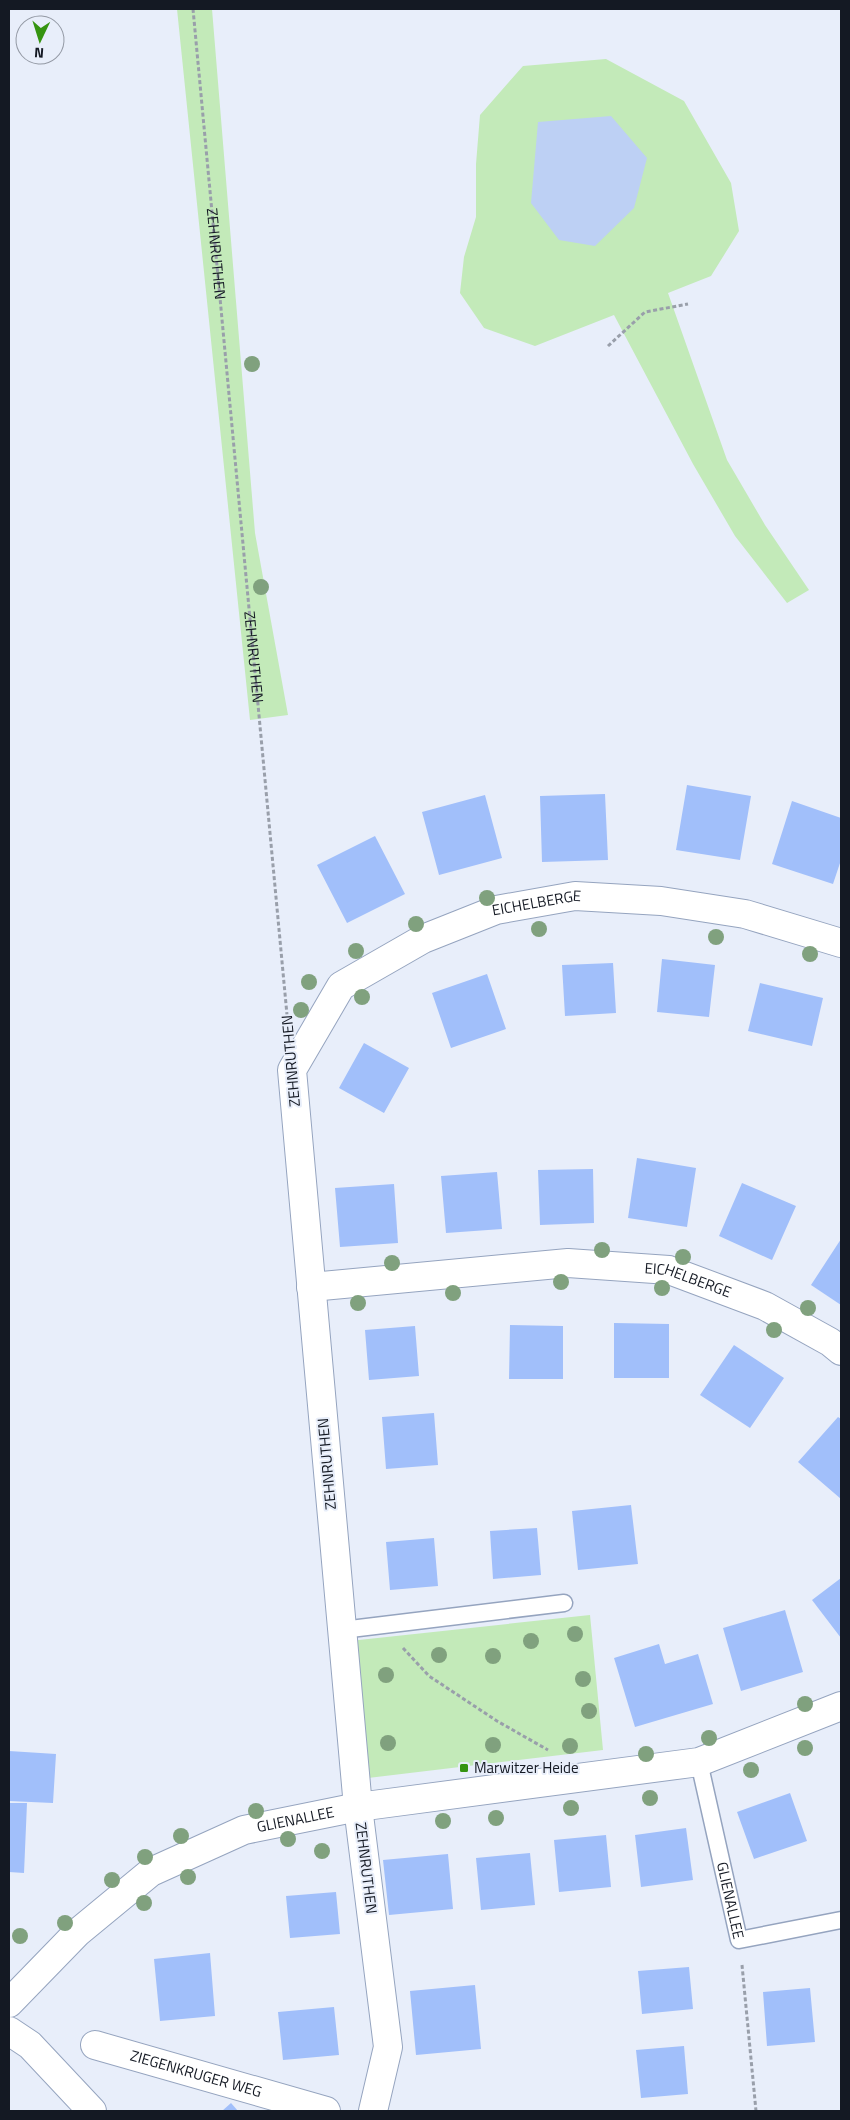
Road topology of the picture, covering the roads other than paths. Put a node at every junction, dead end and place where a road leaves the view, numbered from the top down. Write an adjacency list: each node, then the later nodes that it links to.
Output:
1 (841, 943): 2 (street, EICHELBERGE)
2 (292, 1070): 3 (street, ZEHNRUTHEN)
3 (311, 1288): 4 (street, EICHELBERGE); 6 (street, ZEHNRUTHEN)
4 (841, 1351)
5 (564, 1603): 6 (lane)
6 (342, 1630): 9 (street, ZEHNRUTHEN)
7 (841, 1706): 8 (street, GLIENALLEE)
8 (699, 1762): 9 (street, GLIENALLEE); 10 (lane, GLIENALLEE)
9 (358, 1807): 11 (street, GLIENALLEE); 16 (street, ZEHNRUTHEN)
10 (841, 1920)
11 (9, 2003)
12 (9, 2031): 14 (street)
13 (95, 2044): 15 (street, ZIEGENKRUGER WEG)
14 (92, 2111)
15 (326, 2111)
16 (373, 2111)

